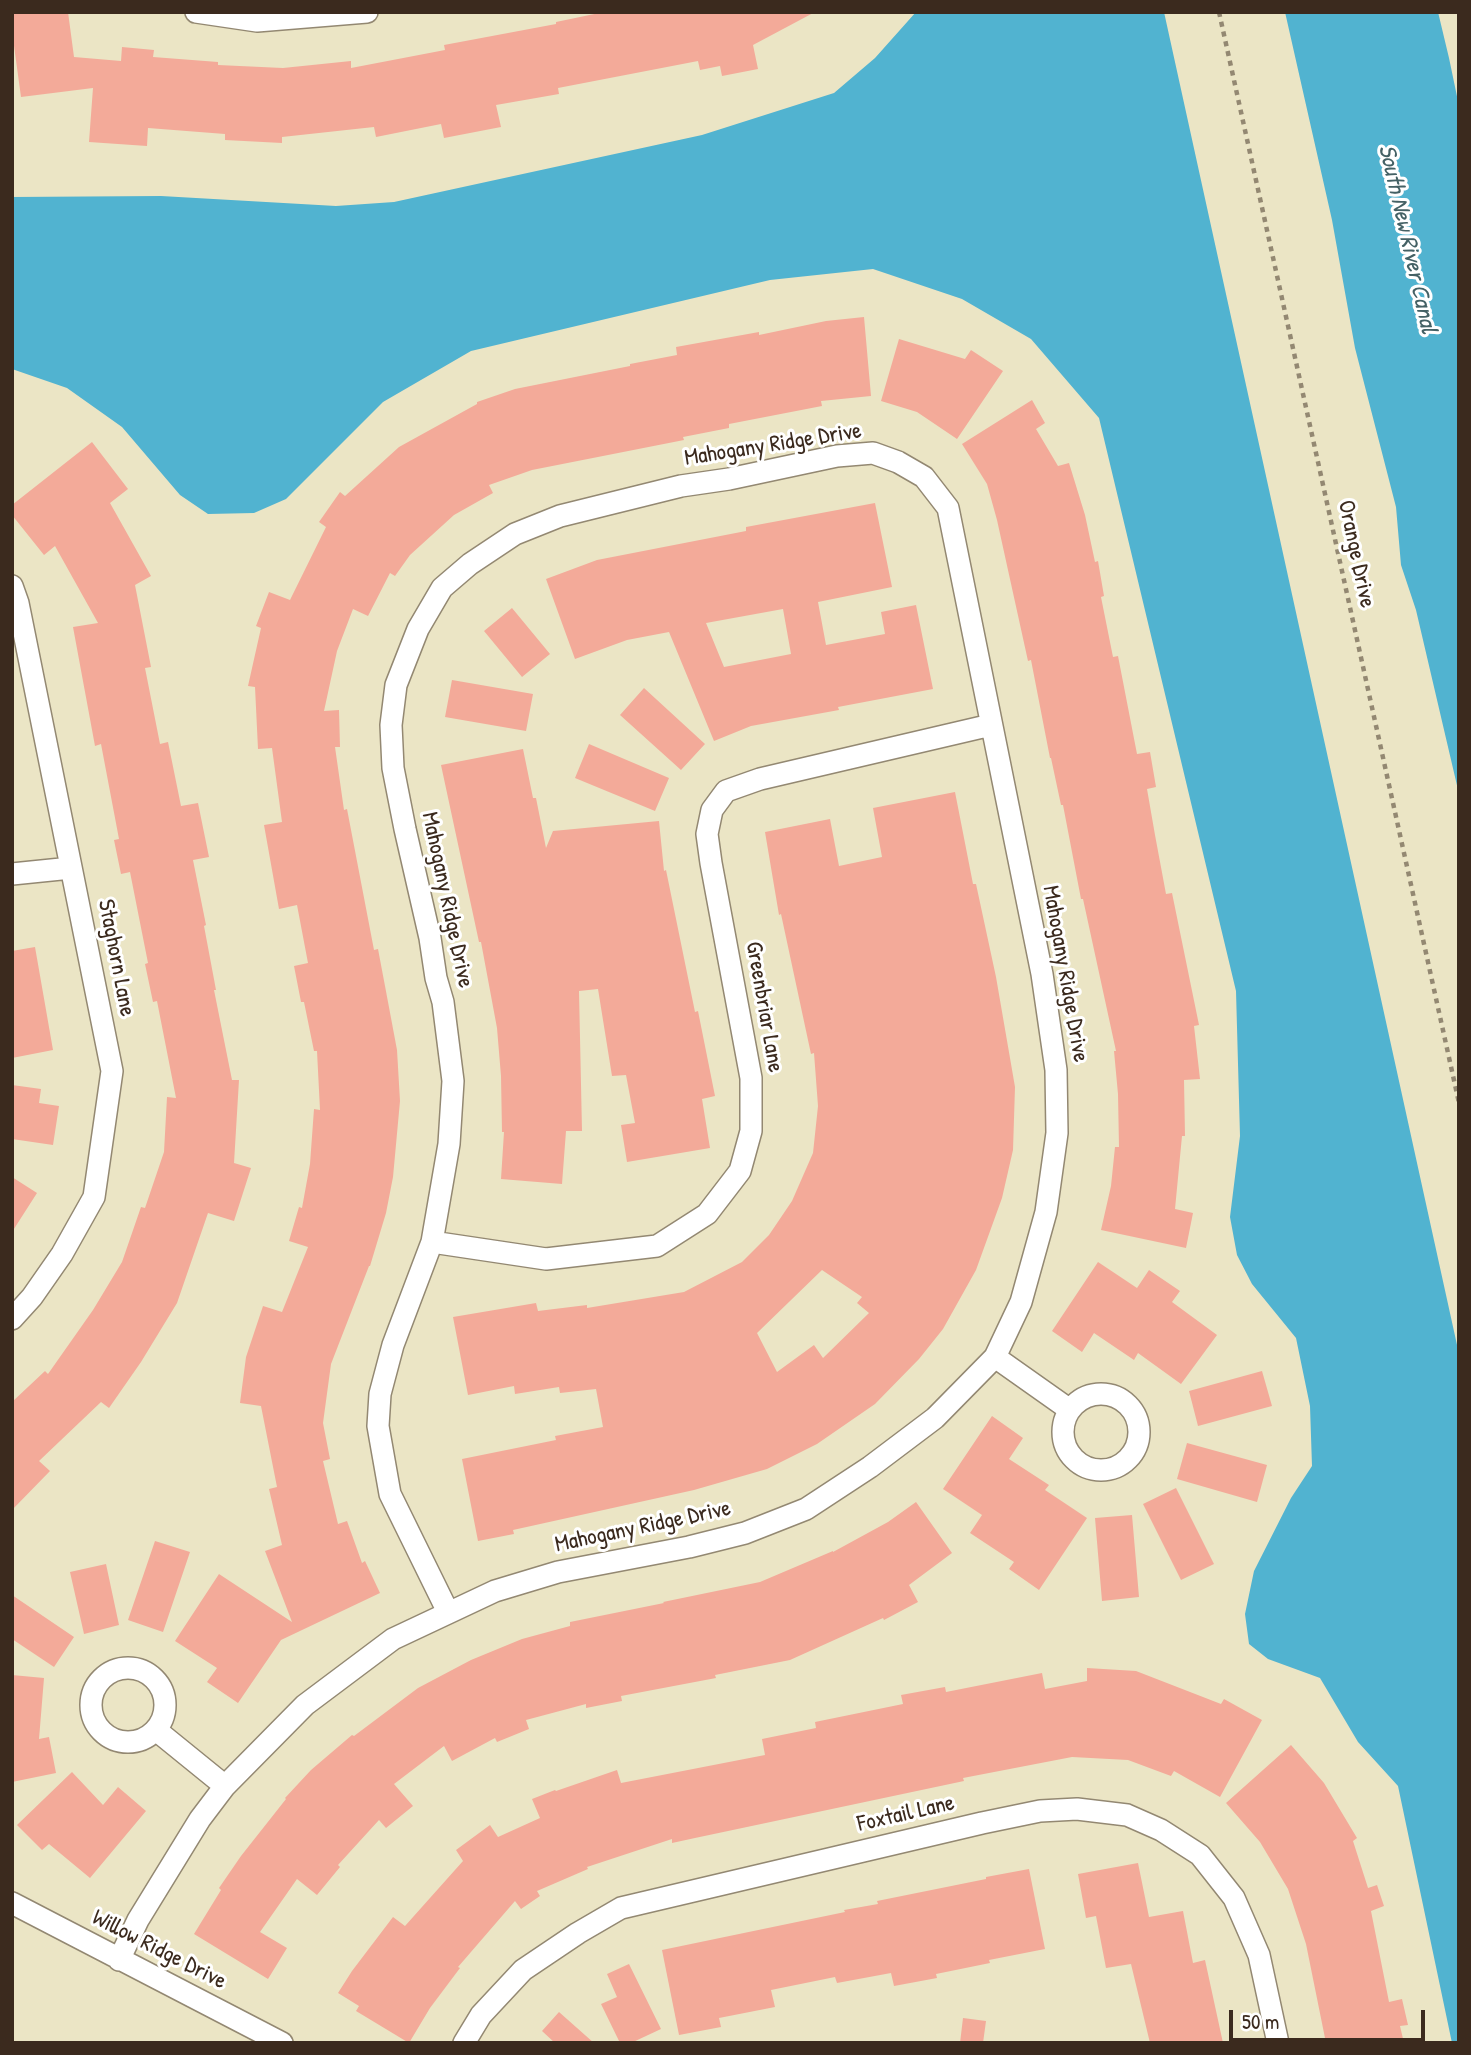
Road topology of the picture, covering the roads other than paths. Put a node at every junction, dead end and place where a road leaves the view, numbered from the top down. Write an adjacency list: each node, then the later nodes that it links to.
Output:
1 (196, 12): 2 (street)
2 (367, 12)
3 (12, 586): 5 (street, Staghorn Lane)
4 (991, 725): 7 (street, Greenbriar Lane); 7 (street, Mahogany Ridge Drive); 9 (street, Mahogany Ridge Drive)
5 (71, 868): 6 (street); 8 (street, Staghorn Lane)
6 (12, 874)
7 (432, 1242): 11 (street, Mahogany Ridge Drive)
8 (12, 1319)
9 (995, 1357): 10 (street); 11 (street, Mahogany Ridge Drive)
10 (1070, 1410)
11 (448, 1612): 13 (street, Mahogany Ridge Drive)
12 (156, 1730): 13 (street)
13 (225, 1786): 15 (street, Mahogany Ridge Drive)
14 (12, 1903): 15 (street, Willow Ridge Drive)
15 (119, 1960): 16 (street, Willow Ridge Drive)
16 (282, 2043)
17 (464, 2043): 18 (street, Foxtail Lane)
18 (1278, 2043)

